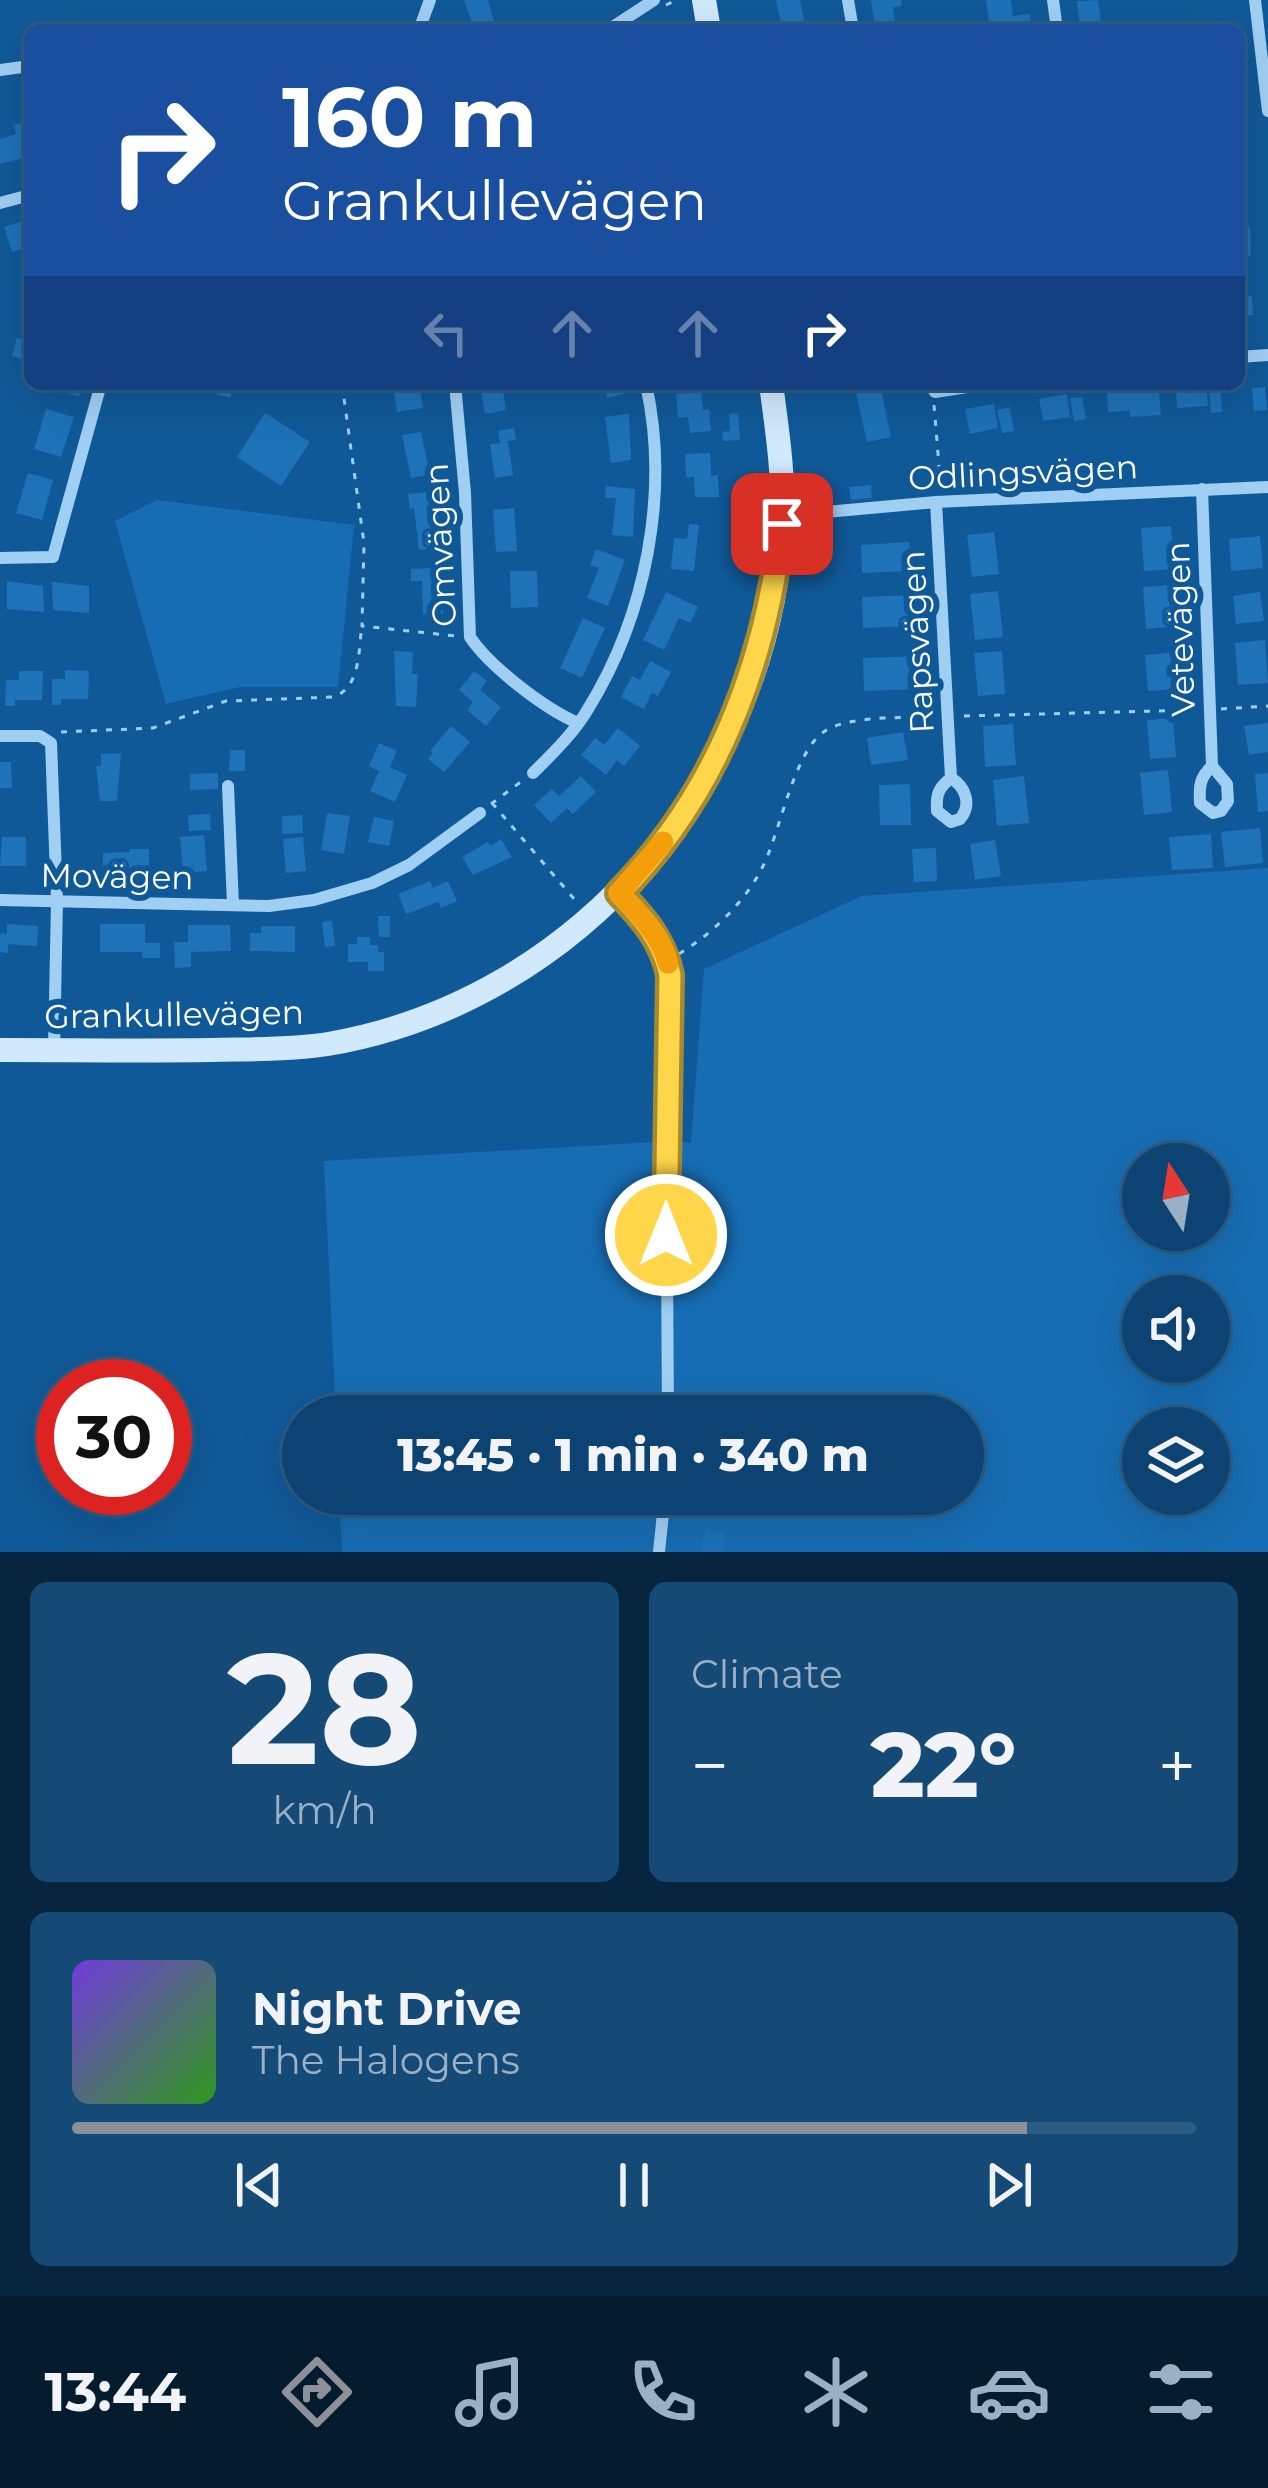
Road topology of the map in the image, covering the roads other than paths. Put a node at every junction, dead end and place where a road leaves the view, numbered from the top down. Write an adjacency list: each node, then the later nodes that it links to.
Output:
1 (654, 0): 3 (street)
2 (1255, 0): 4 (street)
3 (617, 24)
4 (1268, 111)
5 (99, 390): 13 (street)
6 (455, 390): 14 (street, Omvägen)
7 (647, 390): 14 (street)
8 (772, 390): 12 (street, Grankullevägen)
9 (1268, 487): 10 (street, Odlingsvägen)
10 (1202, 489): 11 (street, Odlingsvägen); 16 (street, Vetevägen)
11 (943, 502): 12 (street, Odlingsvägen); 18 (street, Rapsvägen)
12 (782, 516): 21 (street, Grankullevägen)
13 (0, 558)
14 (578, 723): 17 (street)
15 (0, 736): 23 (street)
16 (1212, 766)
17 (533, 773)
18 (951, 778)
19 (228, 785): 24 (street, Movägen)
20 (486, 808): 24 (street, Movägen)
21 (619, 893): 26 (street, Grankullevägen); 27 (street)
22 (0, 900): 23 (street, Movägen)
23 (57, 901): 24 (street, Movägen); 26 (street)
24 (233, 905)
25 (0, 1050): 26 (street, Grankullevägen)
26 (54, 1050)
27 (668, 1395)
28 (663, 1515): 29 (street)
29 (659, 1552)

